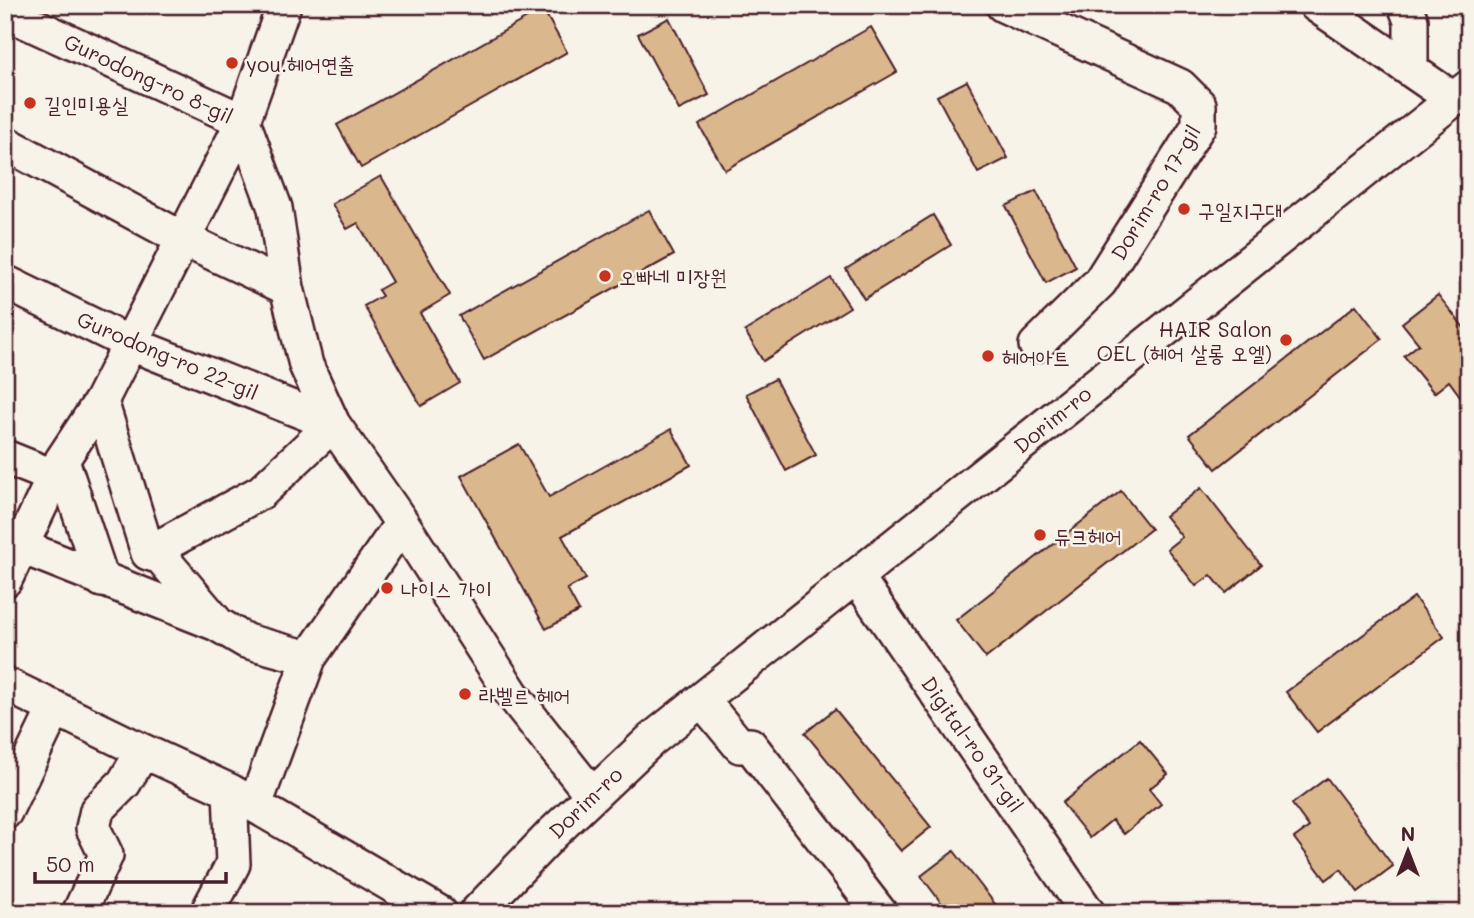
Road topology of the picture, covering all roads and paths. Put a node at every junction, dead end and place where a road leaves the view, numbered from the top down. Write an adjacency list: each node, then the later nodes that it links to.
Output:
1 (285, 5): 8 (street, Gurodong-ro 8-gil)
2 (1003, 5): 14 (street, Dorim-ro 17-gil)
3 (1316, 5): 6 (street)
4 (1405, 5): 6 (street)
5 (16, 21): 8 (street, Gurodong-ro 8-gil)
6 (1410, 70): 7 (street)
7 (1461, 93): 22 (street, Dorim-ro)
8 (243, 121): 10 (street, Gurodong-ro 8-gil); 12 (street)
9 (5, 143): 10 (street)
10 (183, 239): 12 (street); 13 (street, Gurodong-ro 8-gil)
11 (5, 282): 13 (street, Gurodong-ro 22-gil)
12 (287, 288): 16 (street)
13 (129, 342): 15 (street, Gurodong-ro 8-gil); 16 (street, Gurodong-ro 22-gil)
14 (1036, 345)
15 (101, 401): 18 (street, Gurodong-ro 8-gil); 21 (street)
16 (333, 424): 19 (street); 21 (street)
17 (5, 457): 18 (street)
18 (59, 469): 20 (street, Gurodong-ro 8-gil); 24 (street)
19 (402, 523): 26 (street); 31 (street)
20 (22, 547): 23 (street, Gurodong-ro 8-gil); 24 (street)
21 (148, 553): 25 (street)
22 (856, 576): 28 (street, Dorim-ro); 34 (street, Digital-ro 31-gil)
23 (5, 580)
24 (102, 580): 25 (street)
25 (217, 624): 26 (street)
26 (309, 658): 32 (street)
27 (5, 684): 29 (street)
28 (702, 700): 31 (street, Dorim-ro); 39 (street)
29 (55, 708): 30 (street); 33 (street)
30 (142, 751): 32 (street); 35 (street)
31 (592, 795): 38 (street, Dorim-ro)
32 (243, 798): 36 (street); 37 (street)
33 (5, 812)
34 (1083, 911)
35 (79, 913)
36 (207, 913)
37 (440, 913)
38 (476, 913)
39 (880, 913)

